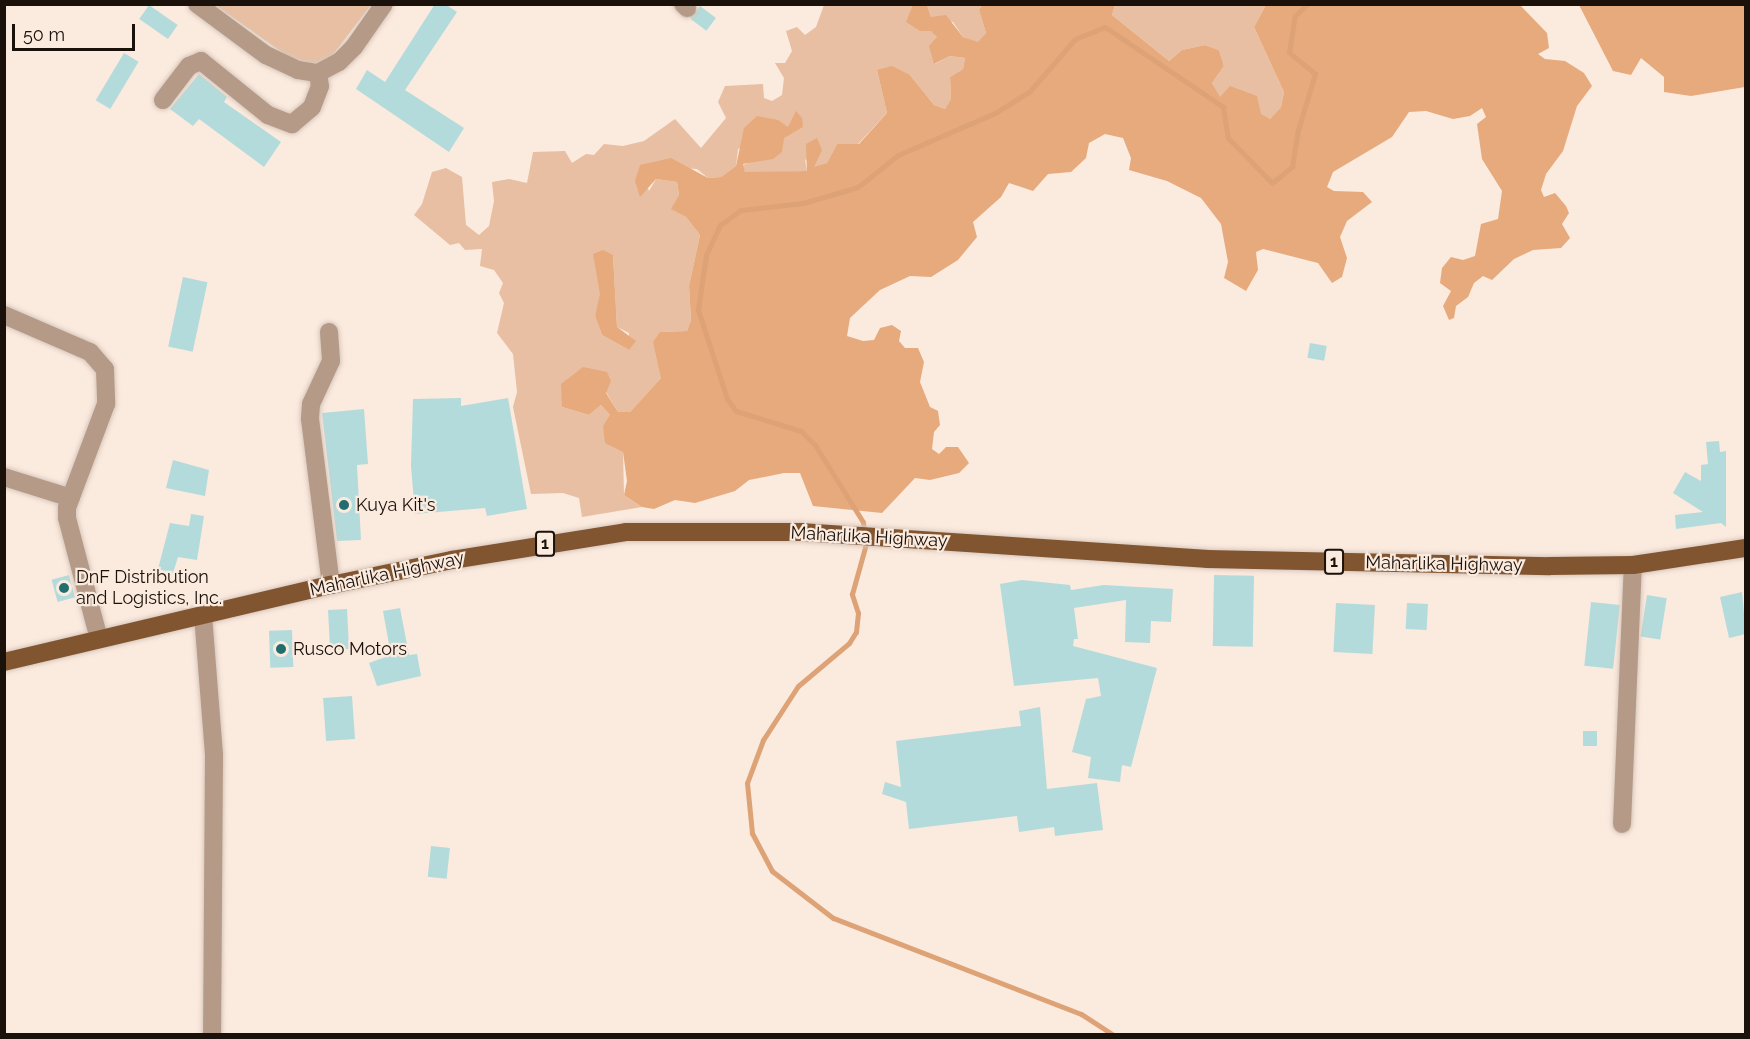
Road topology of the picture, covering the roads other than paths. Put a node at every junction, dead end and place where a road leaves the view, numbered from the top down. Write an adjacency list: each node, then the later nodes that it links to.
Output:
1 (197, 4): 3 (street)
2 (384, 4): 3 (street)
3 (318, 73): 4 (street)
4 (163, 100)
5 (4, 315): 8 (street)
6 (328, 332): 11 (street)
7 (4, 477): 8 (street)
8 (70, 498): 13 (street)
9 (1746, 548): 10 (main road, Maharlika Highway / 1)
10 (1633, 565): 11 (main road, Maharlika Highway / 1); 15 (street)
11 (331, 585): 12 (main road, Maharlika Highway / 1)
12 (203, 615): 13 (main road, Maharlika Highway / 1); 16 (street)
13 (99, 639): 14 (main road, Maharlika Highway / 1)
14 (4, 662)
15 (1622, 824)
16 (212, 1035)

